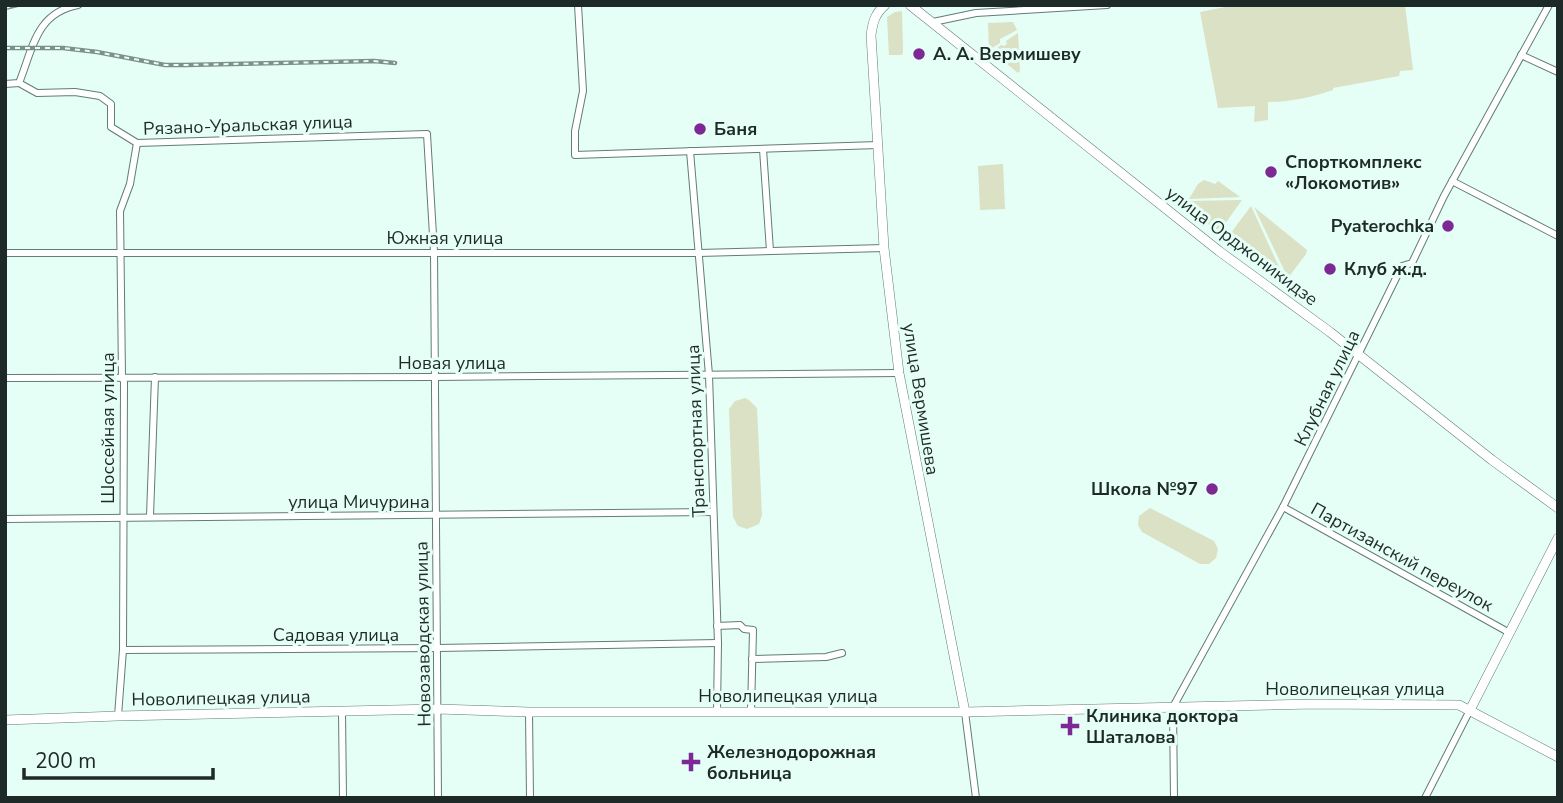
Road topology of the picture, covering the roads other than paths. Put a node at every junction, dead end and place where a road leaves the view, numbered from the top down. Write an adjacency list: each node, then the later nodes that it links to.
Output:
1 (78, 5): 10 (street)
2 (578, 5): 16 (street)
3 (886, 5): 14 (street, улица Вермишева)
4 (910, 5): 7 (street, улица Орджоникидзе)
5 (1107, 5): 7 (street)
6 (1549, 5): 8 (street, Клубная улица)
7 (933, 22): 25 (street, улица Орджоникидзе)
8 (1521, 55): 9 (street); 17 (street, Клубная улица)
9 (1558, 72)
10 (19, 83): 11 (street); 13 (street, Рязано-Уральская улица)
11 (5, 84)
12 (427, 134): 13 (street, Рязано-Уральская улица); 22 (street, Новозаводская улица)
13 (136, 143): 21 (street, Шоссейная улица)
14 (878, 145): 15 (street); 19 (street, улица Вермишева)
15 (763, 149): 16 (street); 20 (street)
16 (690, 151): 24 (street, Транспортная улица)
17 (1452, 181): 18 (street); 25 (street, Клубная улица)
18 (1558, 236)
19 (884, 248): 20 (street, Южная улица); 26 (street, улица Вермишева)
20 (770, 251): 24 (street, Южная улица)
21 (121, 252): 22 (street, Южная улица); 23 (street, Южная улица); 28 (street, Шоссейная улица)
22 (435, 252): 24 (street, Южная улица); 31 (street, Новозаводская улица)
23 (5, 253)
24 (699, 253): 27 (street, Транспортная улица)
25 (1359, 355): 32 (street, Клубная улица); 33 (street, улица Орджоникидзе)
26 (898, 373): 27 (street, Новая улица); 54 (street, улица Вермишева)
27 (709, 375): 31 (street, Новая улица); 34 (street, Транспортная улица)
28 (122, 376): 29 (street, Новая улица); 30 (street, Новая улица); 36 (street, Шоссейная улица)
29 (5, 377)
30 (155, 377): 31 (street, Новая улица); 37 (street)
31 (434, 377): 35 (street, Новозаводская улица)
32 (1283, 508): 41 (street, Партизанский переулок); 47 (street, Клубная улица)
33 (1558, 508)
34 (712, 512): 35 (street, улица Мичурина); 40 (street, Транспортная улица)
35 (435, 515): 37 (street, улица Мичурина); 43 (street, Новозаводская улица)
36 (123, 516): 37 (street, улица Мичурина); 38 (street, улица Мичурина); 44 (street, Шоссейная улица)
37 (150, 516)
38 (5, 519)
39 (1558, 538): 41 (street)
40 (717, 626): 42 (street, Транспортная улица); 46 (street)
41 (1508, 632): 49 (street)
42 (718, 643): 43 (street, Садовая улица); 51 (street, Транспортная улица)
43 (437, 648): 44 (street, Садовая улица); 48 (street, Новозаводская улица)
44 (122, 650): 55 (street, Шоссейная улица)
45 (842, 653): 46 (street)
46 (752, 659): 53 (street)
47 (1173, 707): 49 (street, Новолипецкая улица); 54 (street, Новолипецкая улица); 62 (street, Клубная улица)
48 (438, 709): 50 (street, Новолипецкая улица); 52 (street, Новолипецкая улица); 59 (street, Новозаводская улица)
49 (1470, 710): 57 (street, Новолипецкая улица); 63 (street)
50 (342, 711): 55 (street, Новолипецкая улица); 58 (street)
51 (717, 711): 52 (street, Новолипецкая улица); 53 (street, Новолипецкая улица)
52 (529, 712): 60 (street)
53 (751, 712): 54 (street, Новолипецкая улица)
54 (965, 712): 61 (street, улица Вермишева)
55 (118, 716): 56 (street, Новолипецкая улица)
56 (5, 720)
57 (1558, 757)
58 (343, 798)
59 (438, 798)
60 (530, 798)
61 (976, 798)
62 (1174, 798)
63 (1425, 798)

